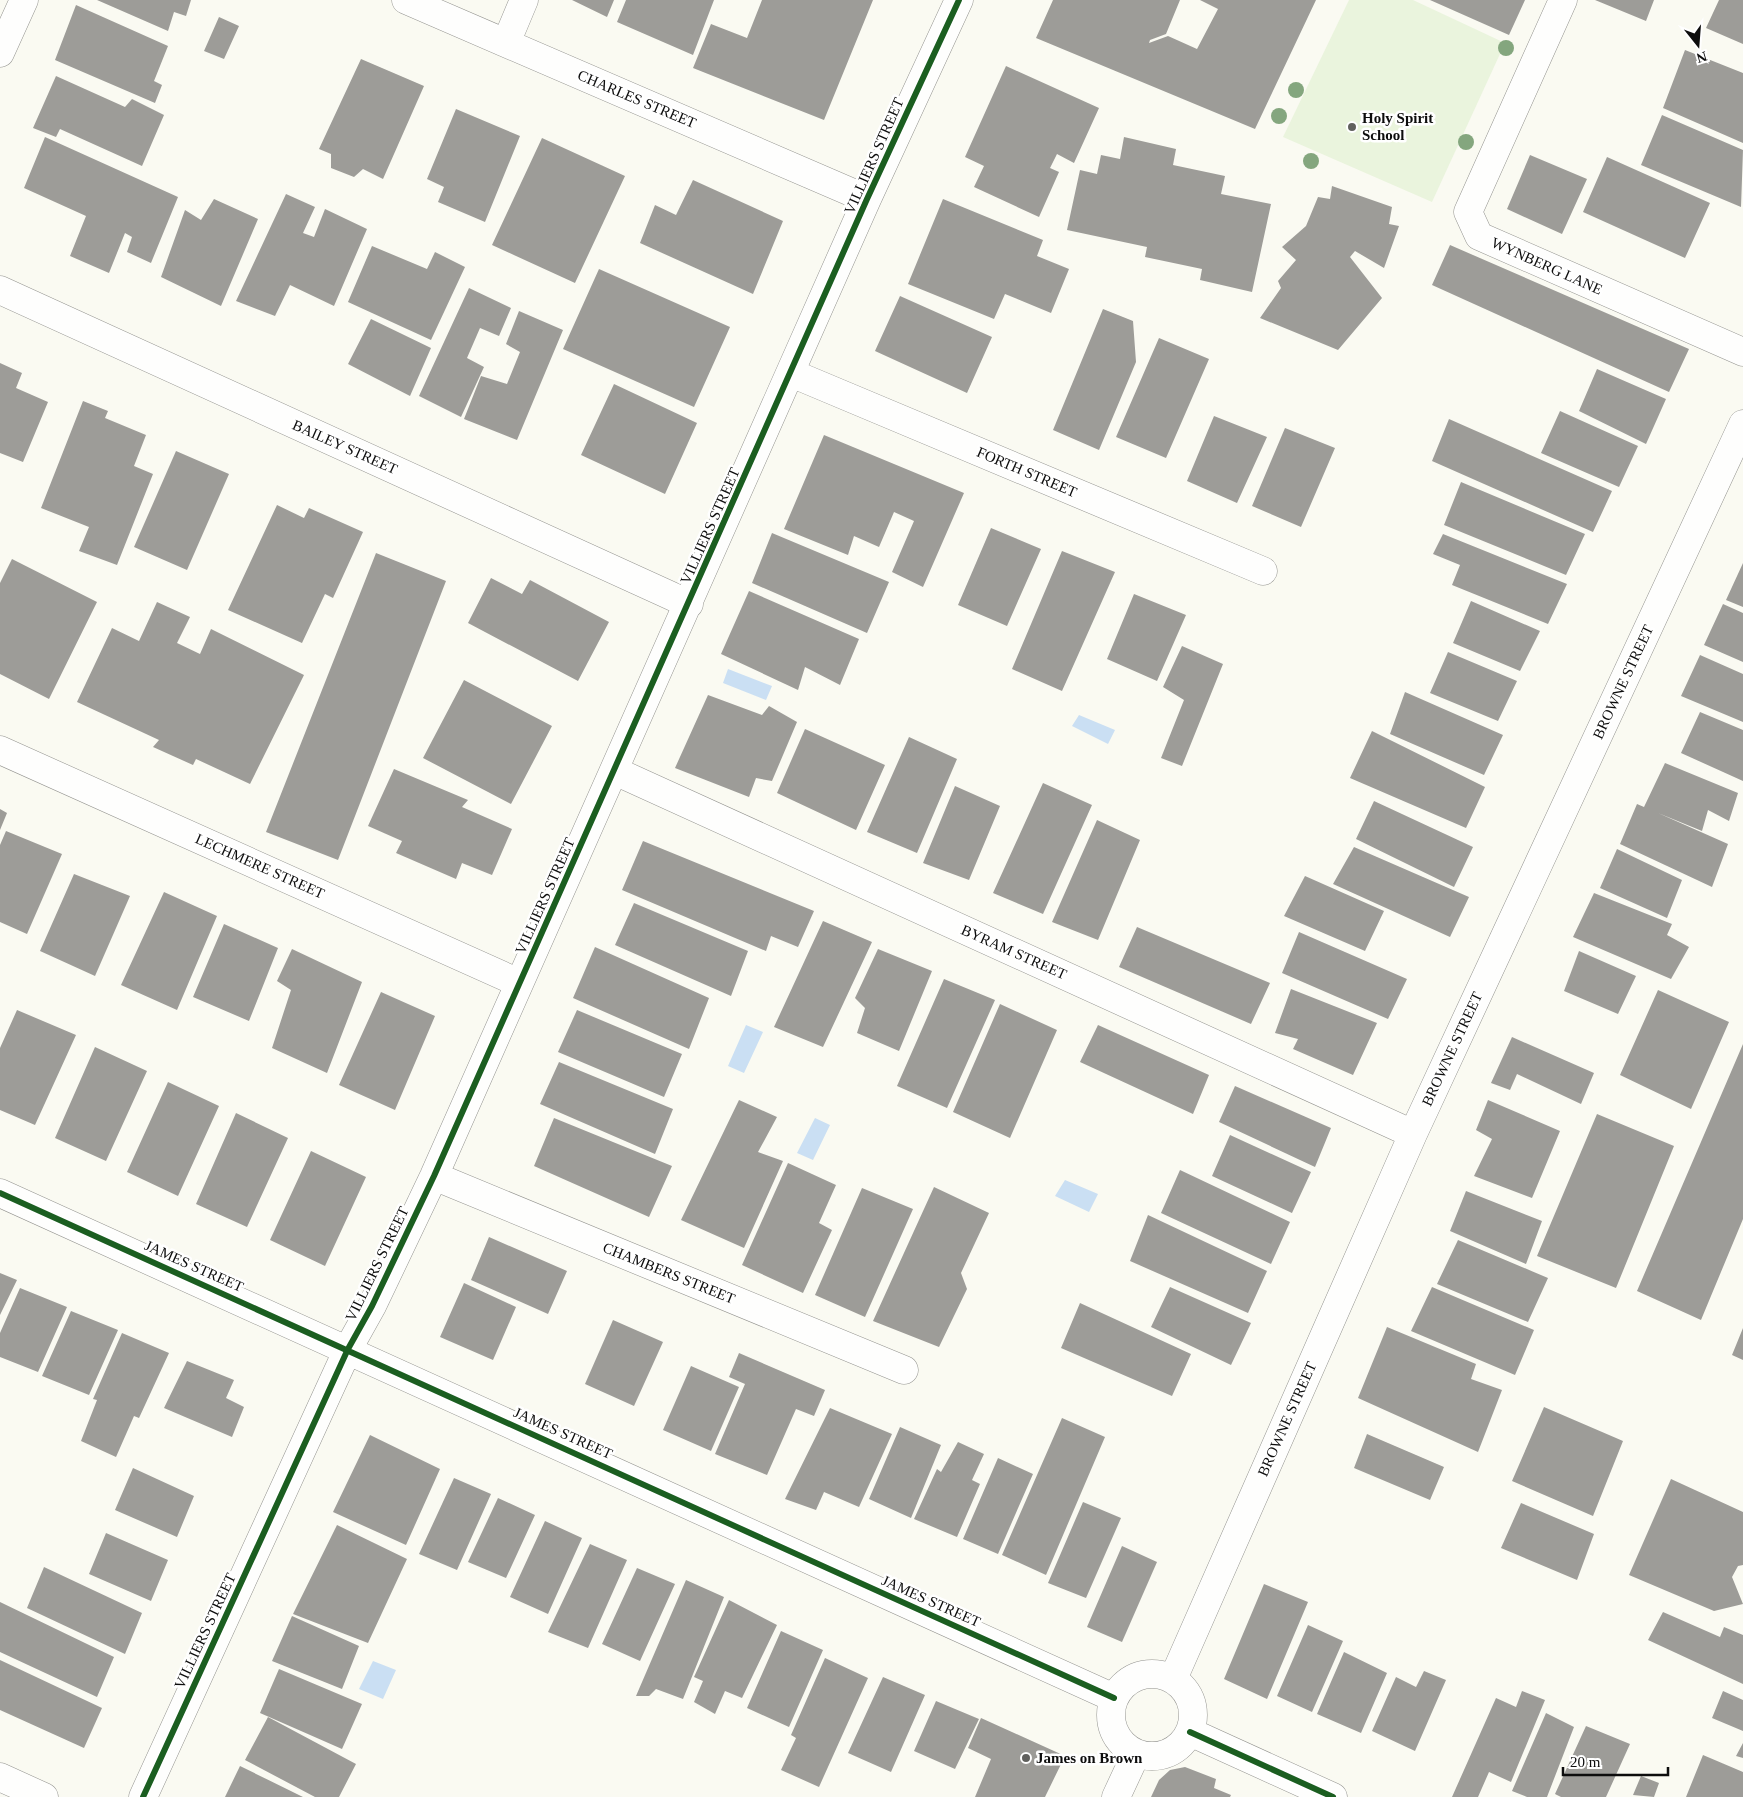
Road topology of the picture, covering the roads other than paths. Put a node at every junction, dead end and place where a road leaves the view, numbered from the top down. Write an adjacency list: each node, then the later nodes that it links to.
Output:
1 (406, 0): 6 (street, CHARLES STREET)
2 (524, 0): 6 (street)
3 (959, 0): 8 (street, VILLIERS STREET)
4 (1563, 0): 10 (street, WYNBERG LANE)
5 (12, 14): 7 (street)
6 (506, 43): 8 (street, CHARLES STREET)
7 (0, 52)
8 (867, 199): 11 (street, VILLIERS STREET)
9 (0, 290): 14 (street, BAILEY STREET)
10 (1743, 352)
11 (791, 373): 13 (street, FORTH STREET); 14 (street, VILLIERS STREET)
12 (1743, 424): 18 (street, BROWNE STREET)
13 (1263, 571)
14 (689, 604): 16 (street, VILLIERS STREET)
15 (0, 750): 17 (street, LECHMERE STREET)
16 (615, 770): 17 (street, VILLIERS STREET); 18 (street, BYRAM STREET)
17 (519, 983): 19 (street, VILLIERS STREET)
18 (1413, 1134): 23 (street, BROWNE STREET)
19 (434, 1176): 21 (street, VILLIERS STREET); 22 (street, CHAMBERS STREET)
20 (0, 1193): 21 (street, JAMES STREET)
21 (348, 1349): 24 (street, JAMES STREET); 29 (street, VILLIERS STREET)
22 (904, 1370)
23 (1173, 1679): 24 (street); 25 (street)
24 (1114, 1698): 26 (street)
25 (1190, 1732): 26 (street); 31 (street)
26 (1136, 1754): 30 (street)
27 (0, 1777): 28 (street)
28 (44, 1797)
29 (143, 1797)
30 (1116, 1797)
31 (1333, 1797)

